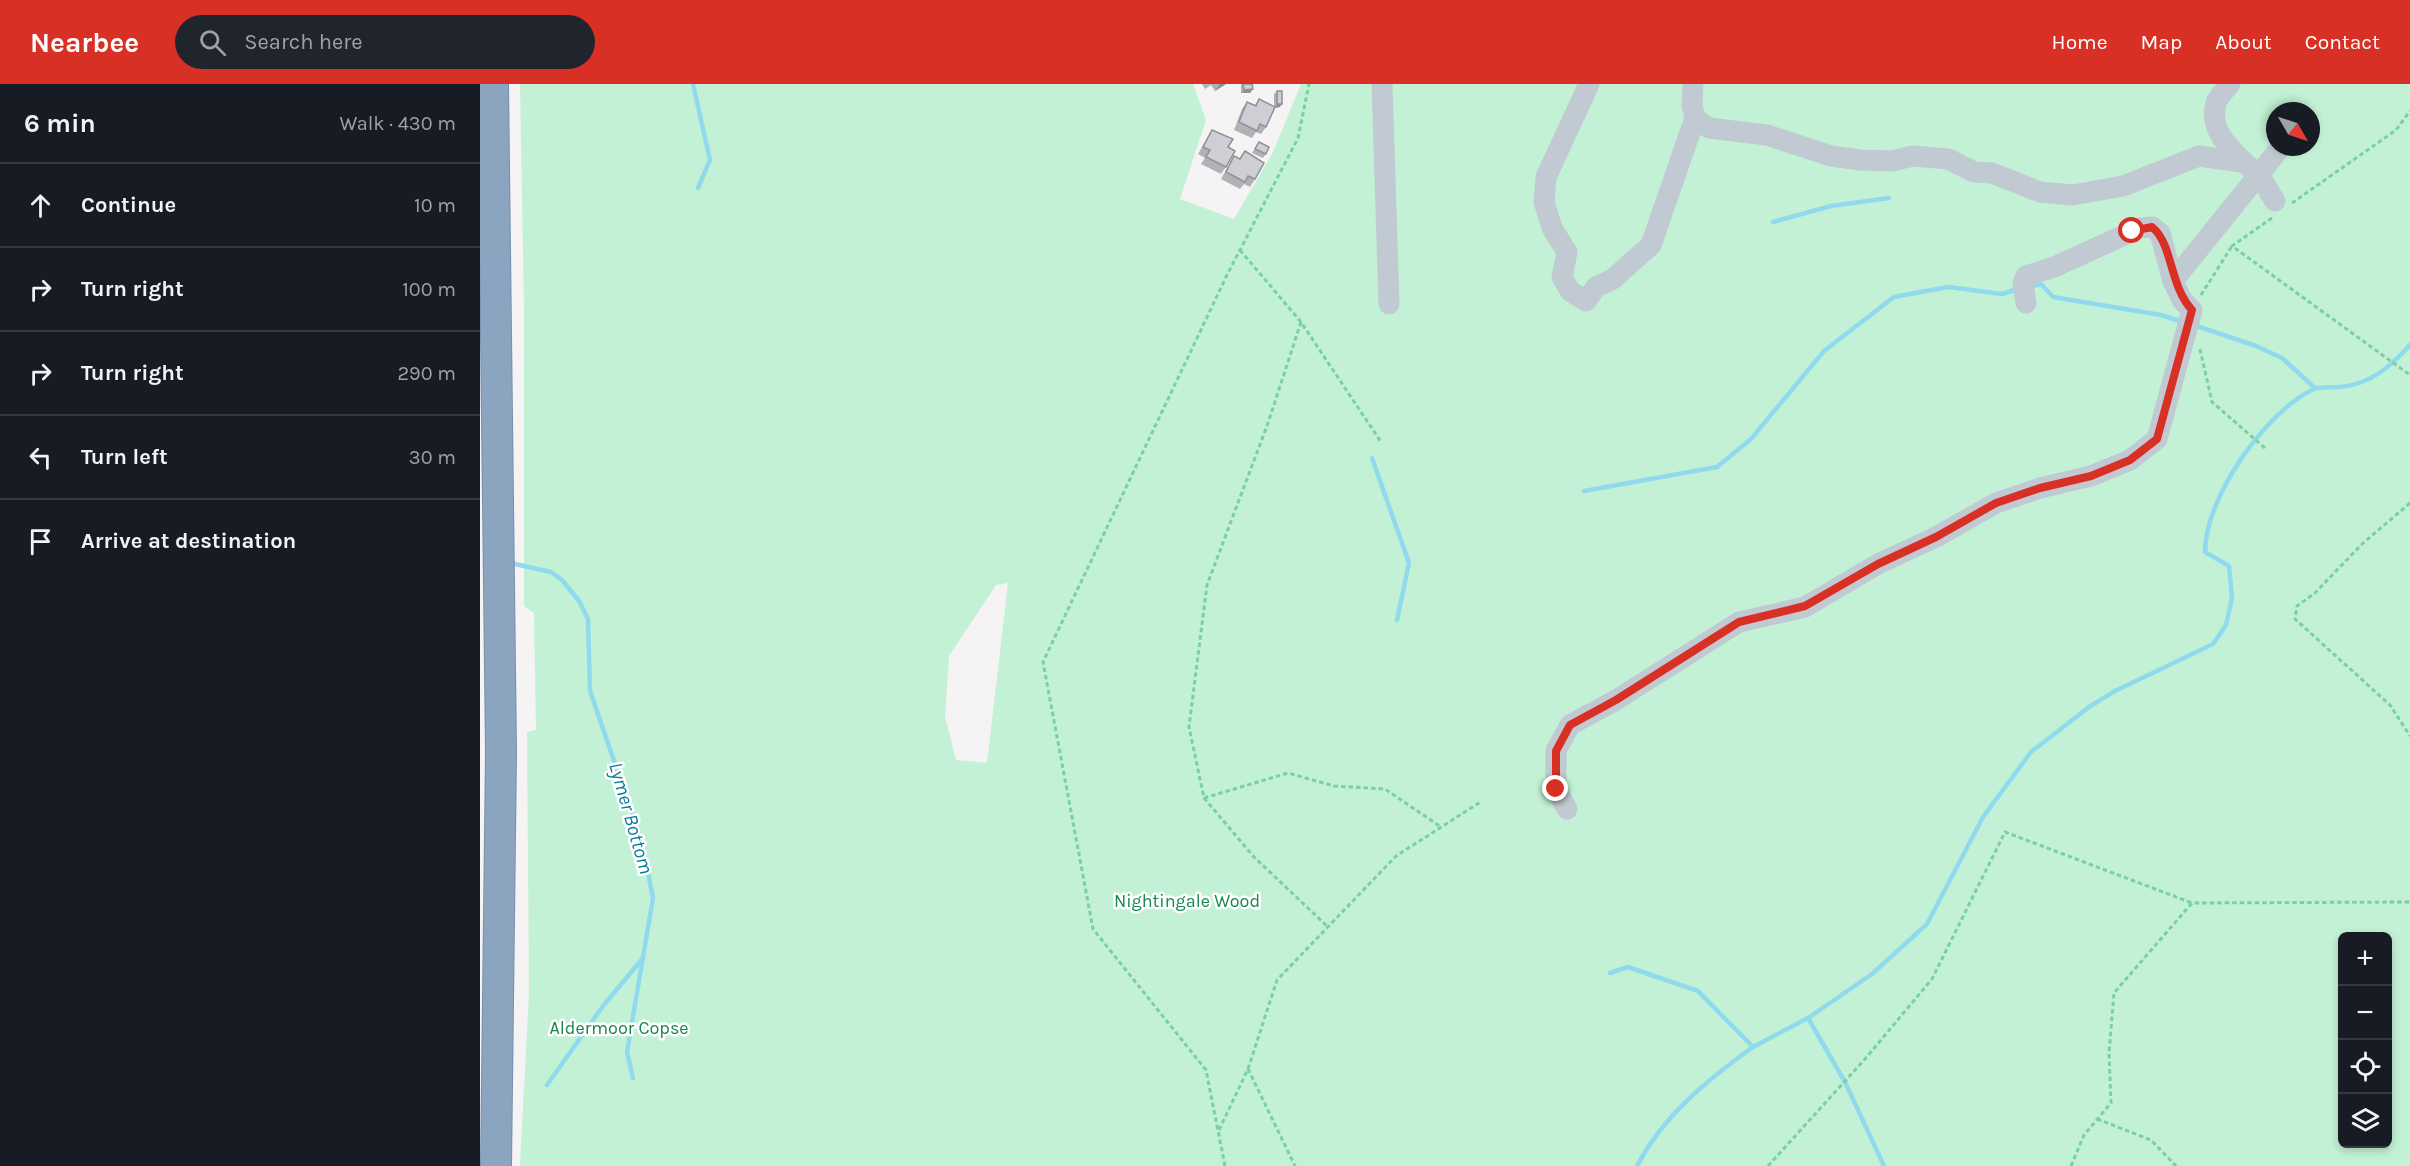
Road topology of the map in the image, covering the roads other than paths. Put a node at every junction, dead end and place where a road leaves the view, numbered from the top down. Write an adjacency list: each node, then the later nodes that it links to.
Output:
1 (493, 84): 15 (highway)
2 (1382, 84): 13 (lane)
3 (1589, 84): 6 (lane)
4 (1693, 84): 6 (lane)
5 (2230, 84): 8 (lane)
6 (1695, 118): 8 (lane)
7 (2274, 156): 9 (lane)
8 (2241, 162): 9 (lane)
9 (2257, 176): 10 (lane); 11 (lane)
10 (2281, 206)
11 (2173, 281): 12 (lane); 14 (lane)
12 (2024, 293)
13 (1389, 304)
14 (1567, 809)
15 (496, 1166)

